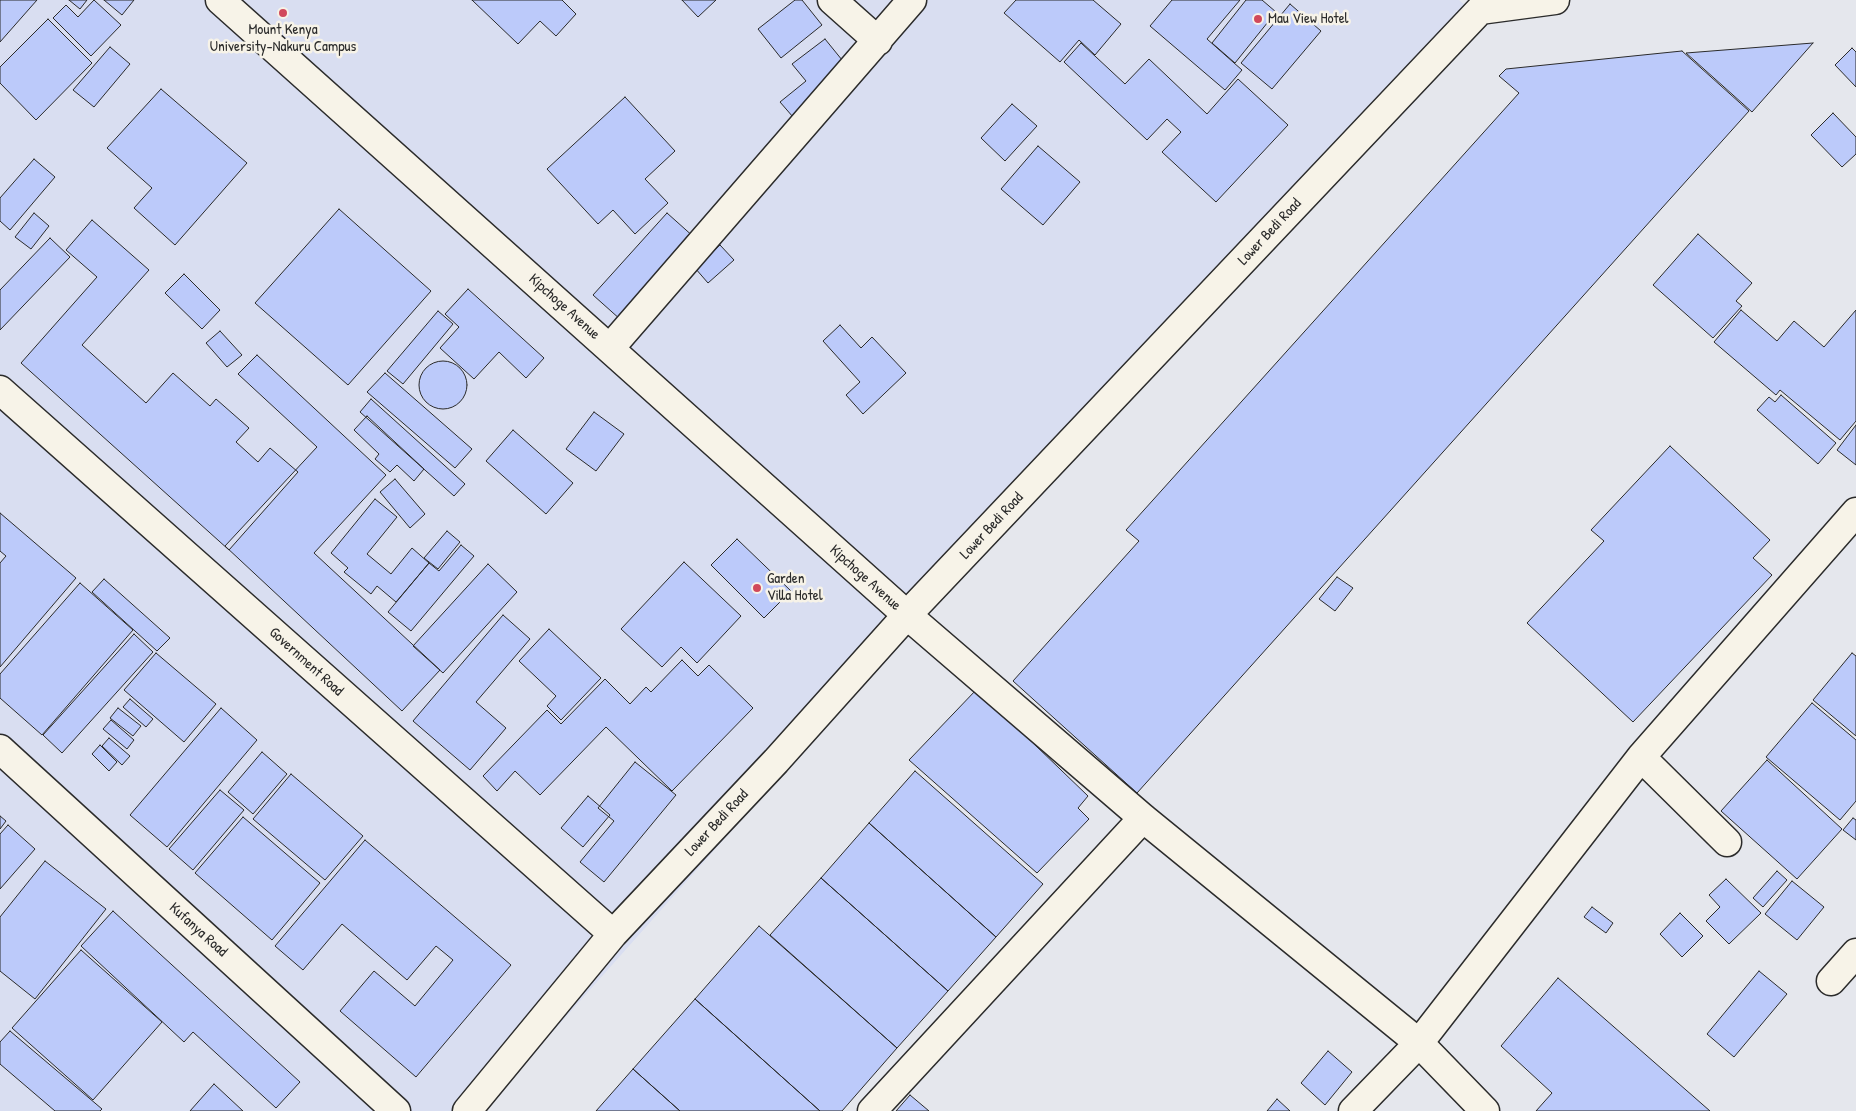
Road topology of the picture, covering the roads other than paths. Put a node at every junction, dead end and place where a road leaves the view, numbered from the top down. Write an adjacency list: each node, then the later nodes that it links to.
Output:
1 (220, 0): 7 (street, Kipchoge Avenue)
2 (832, 0): 6 (street)
3 (912, 0): 6 (street)
4 (1555, 0): 5 (street, Lower Bedi Road)
5 (1475, 5): 10 (street, Lower Bedi Road)
6 (878, 41): 7 (street)
7 (610, 348): 10 (street, Kipchoge Avenue)
8 (0, 390): 15 (street, Government Road)
9 (1856, 512): 12 (street)
10 (907, 615): 13 (street, Kipchoge Avenue); 15 (street, Lower Bedi Road)
11 (0, 750): 19 (street, Kufanya Road)
12 (1641, 757): 14 (street); 18 (street)
13 (1143, 818): 18 (street, Kipchoge Avenue); 21 (street)
14 (1727, 842)
15 (613, 934): 20 (street, Lower Bedi Road)
16 (1856, 953): 17 (street)
17 (1830, 981)
18 (1419, 1043): 22 (street); 23 (street, Kipchoge Avenue)
19 (396, 1111)
20 (467, 1111)
21 (872, 1111)
22 (1353, 1111)
23 (1485, 1111)

